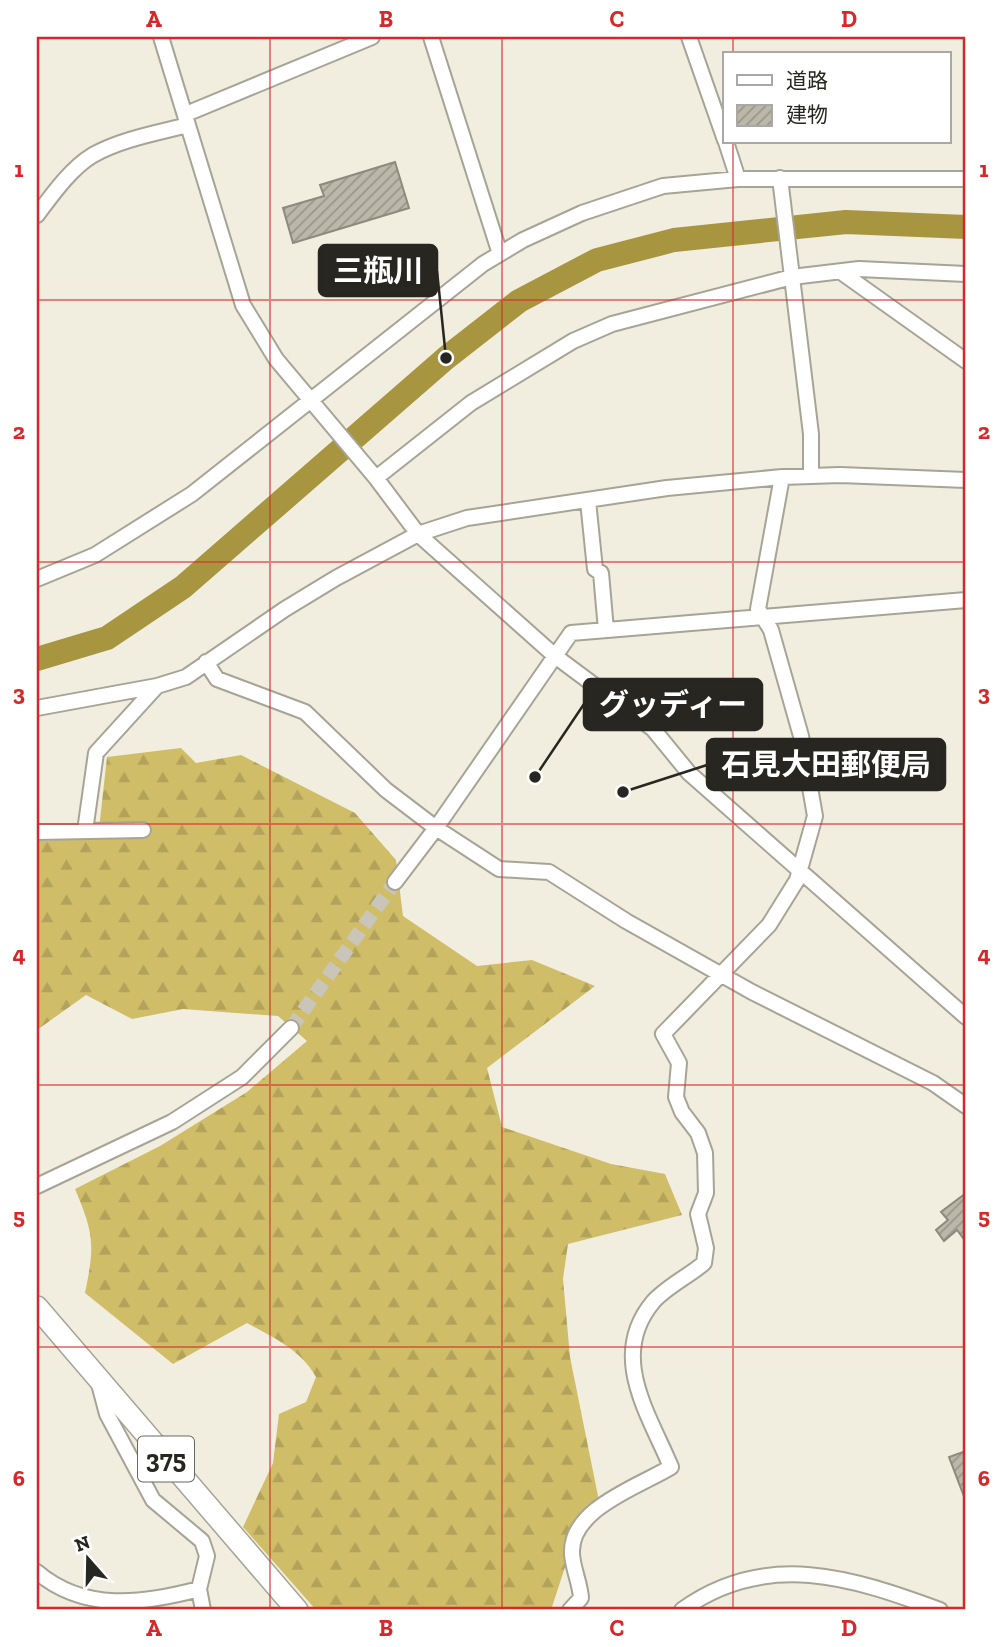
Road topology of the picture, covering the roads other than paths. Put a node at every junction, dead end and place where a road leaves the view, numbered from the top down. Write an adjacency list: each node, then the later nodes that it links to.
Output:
1 (161, 37): 5 (street)
2 (372, 37): 5 (street)
3 (431, 37): 12 (street)
4 (689, 37): 6 (street)
5 (187, 120): 11 (street); 17 (street)
6 (723, 135)
7 (726, 144): 8 (street)
8 (738, 179): 10 (street); 12 (street)
9 (966, 179): 10 (street)
10 (780, 184): 13 (street)
11 (37, 215)
12 (500, 254): 17 (street)
13 (791, 270): 14 (street); 18 (street); 20 (street)
14 (841, 272): 15 (street); 16 (street)
15 (966, 274)
16 (966, 361)
17 (310, 400): 20 (street); 24 (street)
18 (811, 475): 19 (street); 21 (street)
19 (782, 477): 22 (street); 26 (street)
20 (376, 478): 23 (street)
21 (966, 480)
22 (587, 501): 23 (street); 27 (street)
23 (418, 534): 28 (street); 29 (street)
24 (37, 579)
25 (966, 600): 26 (street)
26 (765, 619): 27 (street); 36 (street)
27 (606, 630): 28 (street)
28 (555, 656): 32 (street); 36 (street)
29 (206, 662): 30 (street); 32 (street)
30 (157, 686): 31 (street); 34 (street)
31 (37, 708)
32 (436, 828): 37 (street); 38 (street)
33 (143, 830): 34 (street)
34 (85, 831): 35 (street)
35 (37, 832)
36 (799, 870): 38 (street); 39 (street)
37 (395, 882)
38 (723, 975): 41 (street); 49 (street)
39 (966, 1017)
40 (291, 1028): 42 (street)
41 (966, 1106)
42 (37, 1186)
43 (37, 1307): 44 (highway, 375)
44 (98, 1379): 46 (street); 48 (highway, 375)
45 (37, 1572): 46 (street)
46 (199, 1589): 47 (street)
47 (203, 1610)
48 (297, 1610)
49 (570, 1610)
50 (682, 1610): 51 (street)
51 (940, 1610)

